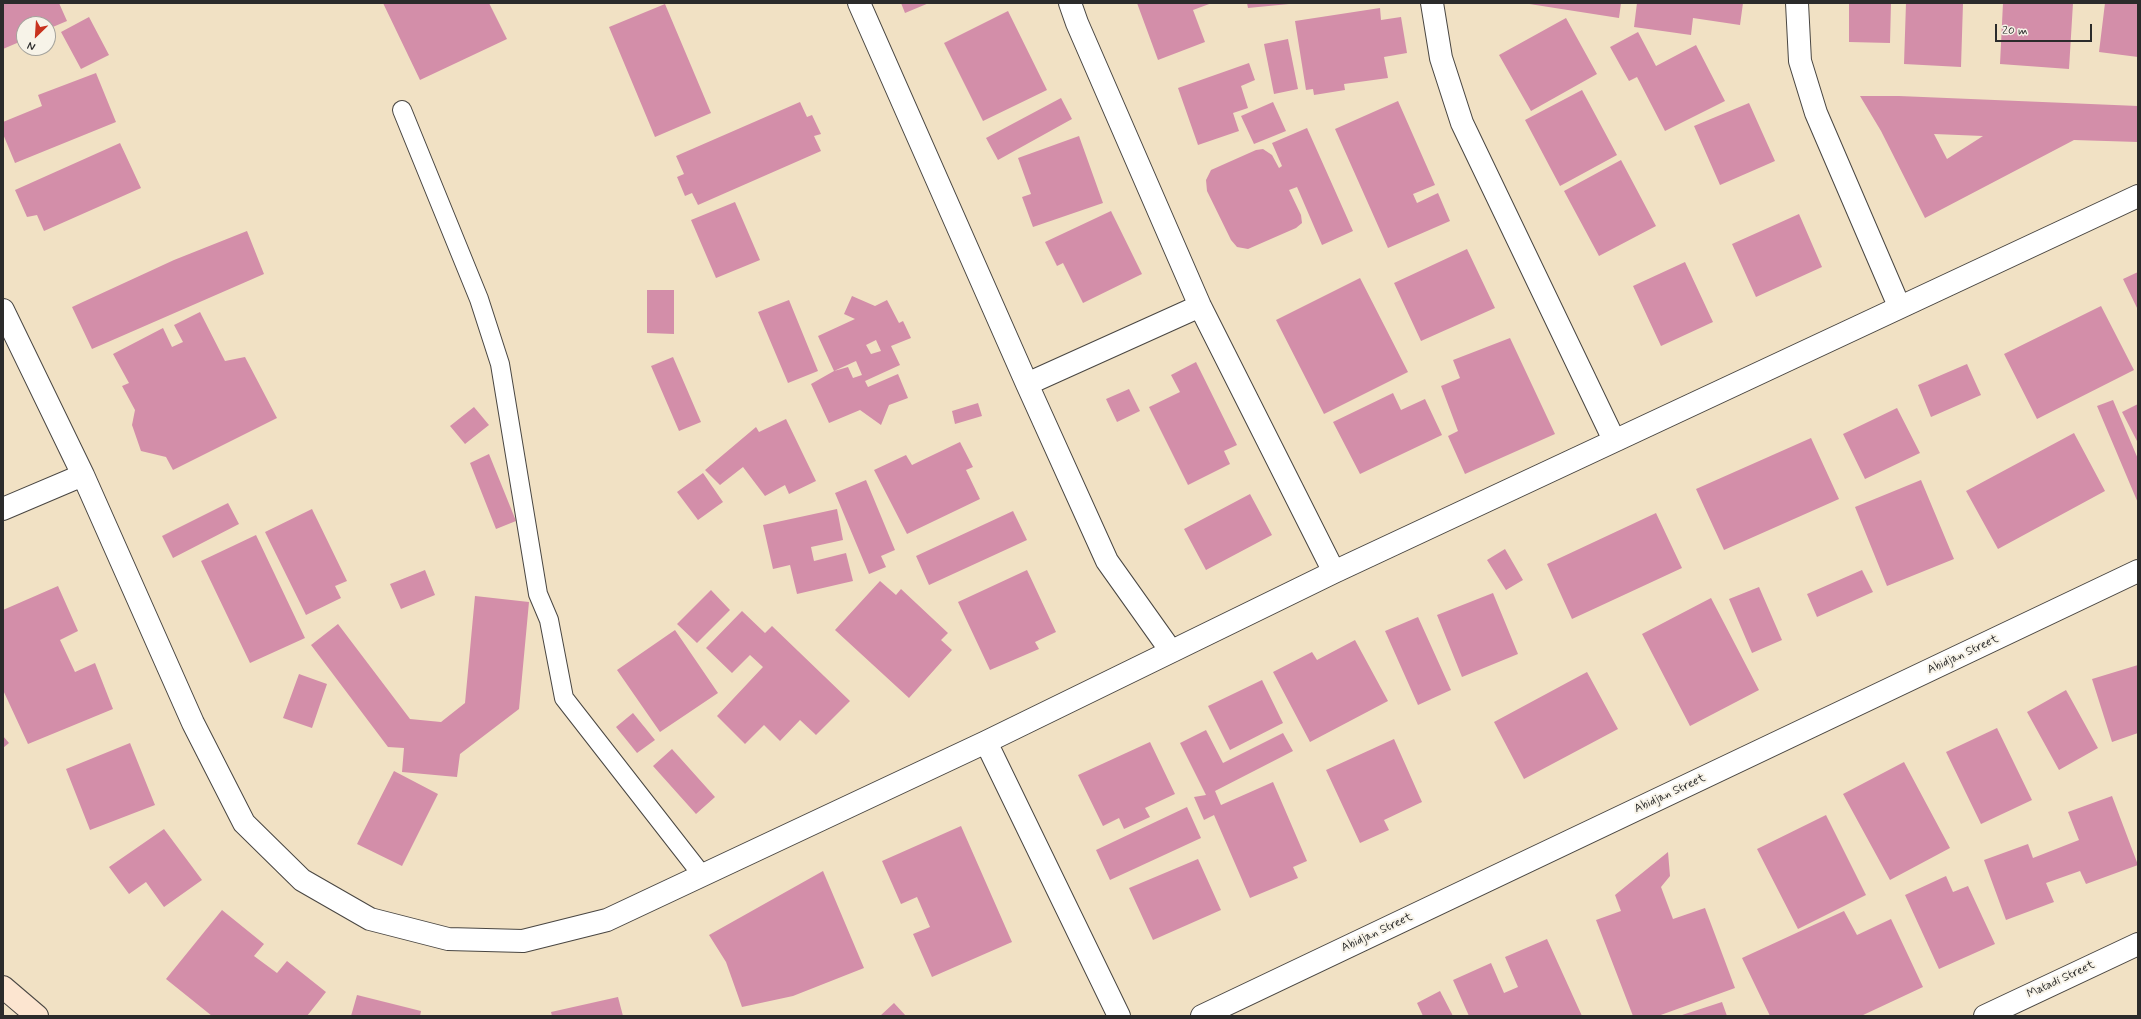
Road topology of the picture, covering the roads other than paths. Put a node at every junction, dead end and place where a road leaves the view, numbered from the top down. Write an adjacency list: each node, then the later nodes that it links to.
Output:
1 (859, 3): 10 (street)
2 (1070, 3): 7 (street)
3 (1432, 3): 11 (street)
4 (1797, 3): 8 (street)
5 (402, 110): 18 (lane)
6 (2138, 196): 8 (street)
7 (1200, 306): 10 (street); 15 (street)
8 (1899, 306): 11 (street)
9 (3, 310): 12 (street)
10 (1027, 384): 16 (street)
11 (1614, 440): 15 (street)
12 (83, 475): 13 (street); 18 (street)
13 (3, 509)
14 (2138, 571): 23 (street, Abidjan Street)
15 (1334, 572): 16 (street)
16 (1171, 652): 17 (street)
17 (986, 742): 18 (street); 22 (street)
18 (702, 875)
19 (2138, 944): 24 (street, Matadi Street)
20 (3, 987): 21 (main road)
21 (37, 1016)
22 (1119, 1016)
23 (1202, 1016)
24 (1985, 1016)

